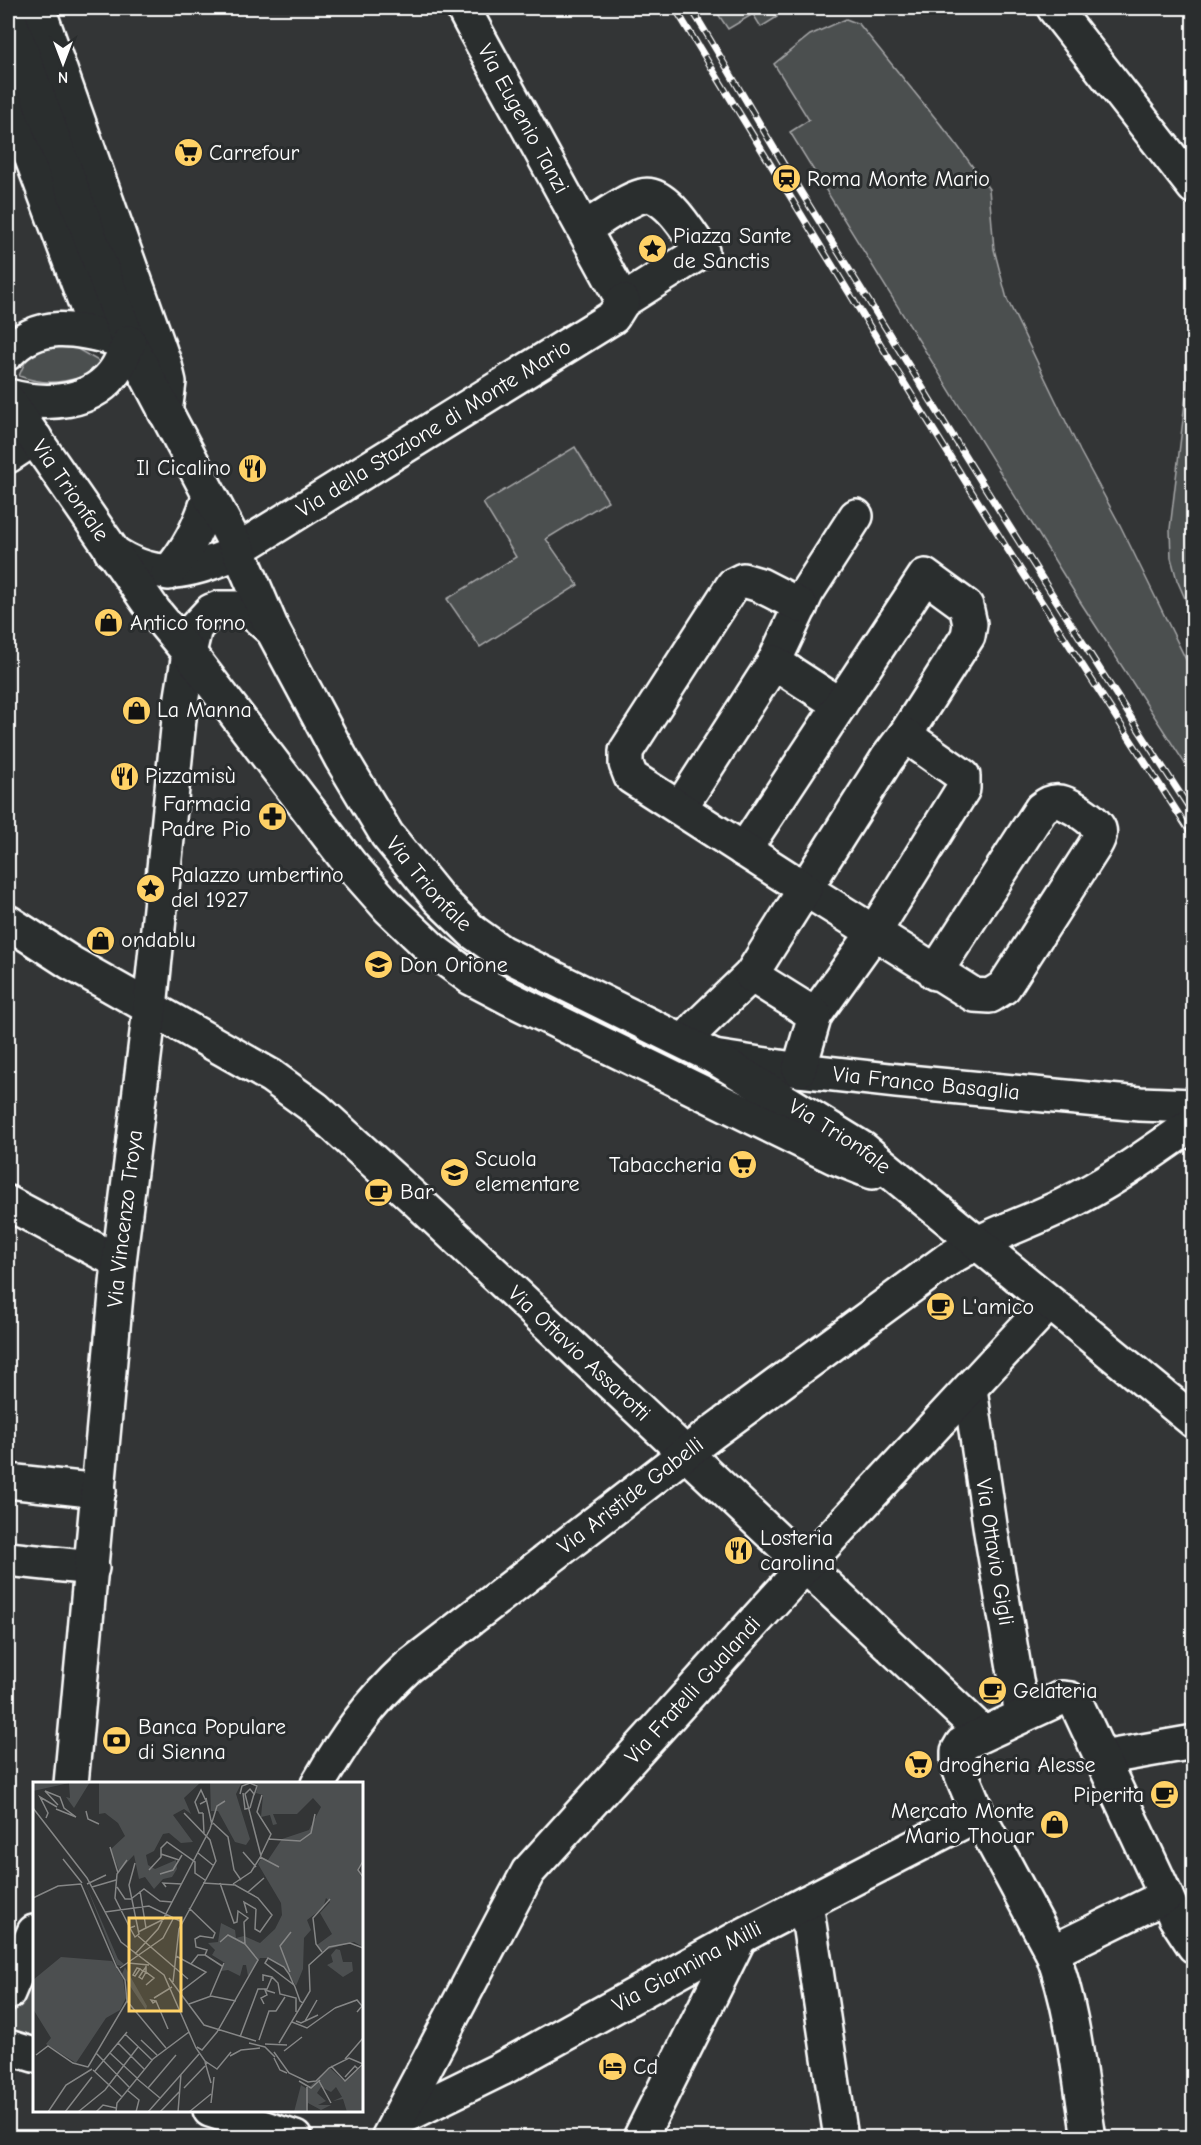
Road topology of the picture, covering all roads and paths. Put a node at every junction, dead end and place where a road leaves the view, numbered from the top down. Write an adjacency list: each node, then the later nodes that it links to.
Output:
1 (38, 8): 13 (street)
2 (463, 8): 7 (street, Via Eugenio Tanzi)
3 (1054, 8): 6 (street)
4 (8, 15): 10 (street)
5 (8, 94): 9 (street)
6 (1194, 188)
7 (584, 229): 8 (street); 8 (street)
8 (623, 301): 18 (street, Via della Stazione di Monte Mario)
9 (97, 334): 10 (street); 11 (street)
10 (129, 342): 12 (street); 13 (street)
11 (8, 353)
12 (8, 398): 14 (street, Via Trionfale)
13 (165, 412): 16 (street)
14 (35, 438): 15 (street); 19 (street, Via Trionfale)
15 (8, 456)
16 (209, 497): 18 (street); 20 (street)
17 (856, 516): 21 (street)
18 (238, 549): 20 (street, Via Trionfale); 22 (street)
19 (111, 551): 20 (street, Via Trionfale); 23 (street, Via Trionfale)
20 (168, 573)
21 (801, 606): 24 (street); 27 (street)
22 (273, 631): 23 (street, Via Trionfale); 36 (street, Via Trionfale)
23 (189, 653): 34 (street, Via Vincenzo Troya); 43 (street, Via Trionfale)
24 (774, 662): 25 (street); 27 (street)
25 (840, 705): 26 (street); 28 (street)
26 (905, 735): 29 (street); 31 (street)
27 (680, 807): 28 (street)
28 (744, 850): 29 (street)
29 (805, 889): 31 (street); 33 (street)
30 (8, 922): 34 (street, Via Ottavio Assarotti)
31 (873, 934): 32 (street); 35 (street)
32 (935, 973): 32 (street)
33 (751, 975): 35 (street); 36 (street)
34 (150, 1008): 46 (street, Via Vincenzo Troya); 50 (street, Via Ottavio Assarotti)
35 (815, 1015): 38 (street)
36 (685, 1041): 37 (street, Via Trionfale)
37 (714, 1057): 38 (street, Via Franco Basaglia); 43 (street, Via Trionfale)
38 (799, 1070): 39 (street, Via Franco Basaglia)
39 (1140, 1104): 40 (street, Via Franco Basaglia); 42 (street)
40 (1194, 1106)
41 (1194, 1123): 42 (street, Via Aristide Gabelli)
42 (1150, 1153): 45 (street, Via Aristide Gabelli)
43 (902, 1182): 45 (street, Via Trionfale)
44 (8, 1203): 46 (street)
45 (976, 1242): 47 (street, Via Trionfale); 50 (street, Via Aristide Gabelli)
46 (119, 1262): 52 (street, Via Vincenzo Troya)
47 (1049, 1303): 48 (street, Via Fratelli Gualandi); 49 (street, Via Trionfale)
48 (970, 1389): 54 (street, Via Fratelli Gualandi); 56 (street, Via Ottavio Gigli)
49 (1194, 1421)
50 (685, 1454): 54 (street, Via Ottavio Assarotti); 61 (street, Via Aristide Gabelli)
51 (8, 1480): 52 (street)
52 (99, 1491): 55 (street, Via Vincenzo Troya)
53 (8, 1559): 55 (street)
54 (805, 1566): 57 (street, Via Ottavio Assarotti); 73 (street, Via Fratelli Gualandi)
55 (92, 1568): 60 (street, Via Vincenzo Troya)
56 (1022, 1715): 57 (street); 59 (street)
57 (983, 1733): 62 (street)
58 (1194, 1742): 59 (street)
59 (1102, 1758): 63 (street)
60 (71, 1782)
61 (319, 1782)
62 (978, 1814): 64 (street, Via Giannina Milli); 68 (street)
63 (1166, 1896): 67 (street); 68 (street)
64 (806, 1903): 66 (street, Via Giannina Milli); 76 (street)
65 (33, 1934): 69 (street)
66 (740, 1937): 73 (street, Via Giannina Milli); 75 (street)
67 (1194, 1946)
68 (1052, 1952): 77 (street)
69 (8, 1993)
70 (8, 2047): 71 (street)
71 (33, 2055)
72 (216, 2112): 74 (street)
73 (393, 2129)
74 (295, 2138)
75 (640, 2138)
76 (841, 2138)
77 (1089, 2138)

